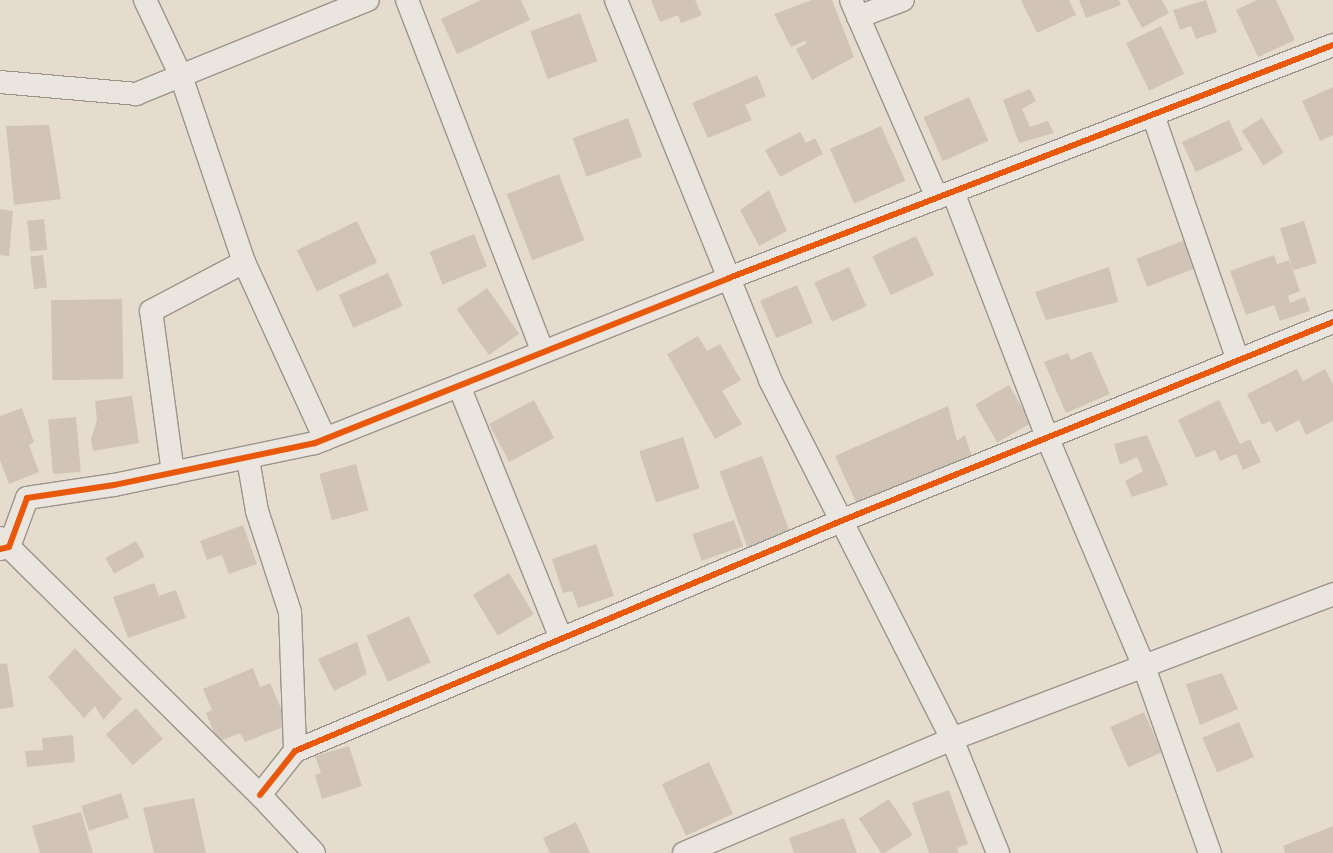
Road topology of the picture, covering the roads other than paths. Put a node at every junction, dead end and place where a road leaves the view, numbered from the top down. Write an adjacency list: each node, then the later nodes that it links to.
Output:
1 (145, 0): 8 (street)
2 (368, 0): 8 (street)
3 (407, 0): 15 (street)
4 (616, 0): 13 (street)
5 (903, 0): 6 (street)
6 (854, 8): 11 (street)
7 (1333, 45): 10 (street)
8 (181, 76): 9 (street); 12 (street)
9 (0, 82)
10 (1153, 115): 11 (street); 16 (street)
11 (944, 195): 13 (street); 18 (street)
12 (244, 262): 19 (street); 21 (street)
13 (729, 278): 15 (street); 22 (street)
14 (1333, 322): 16 (street)
15 (542, 352): 17 (street)
16 (1237, 358): 18 (street)
17 (459, 386): 19 (street); 25 (street)
18 (1047, 437): 22 (street); 26 (street)
19 (325, 439): 20 (street)
20 (248, 459): 21 (street); 28 (street)
21 (173, 474): 23 (street)
22 (841, 521): 25 (street); 27 (street)
23 (3, 545): 29 (street)
24 (1333, 594): 26 (street)
25 (561, 639): 28 (street)
26 (1143, 664): 27 (street); 33 (street)
27 (952, 740): 30 (street); 32 (street)
28 (295, 751): 29 (street)
29 (260, 795): 31 (street)
30 (688, 852)
31 (314, 853)
32 (998, 853)
33 (1210, 853)

